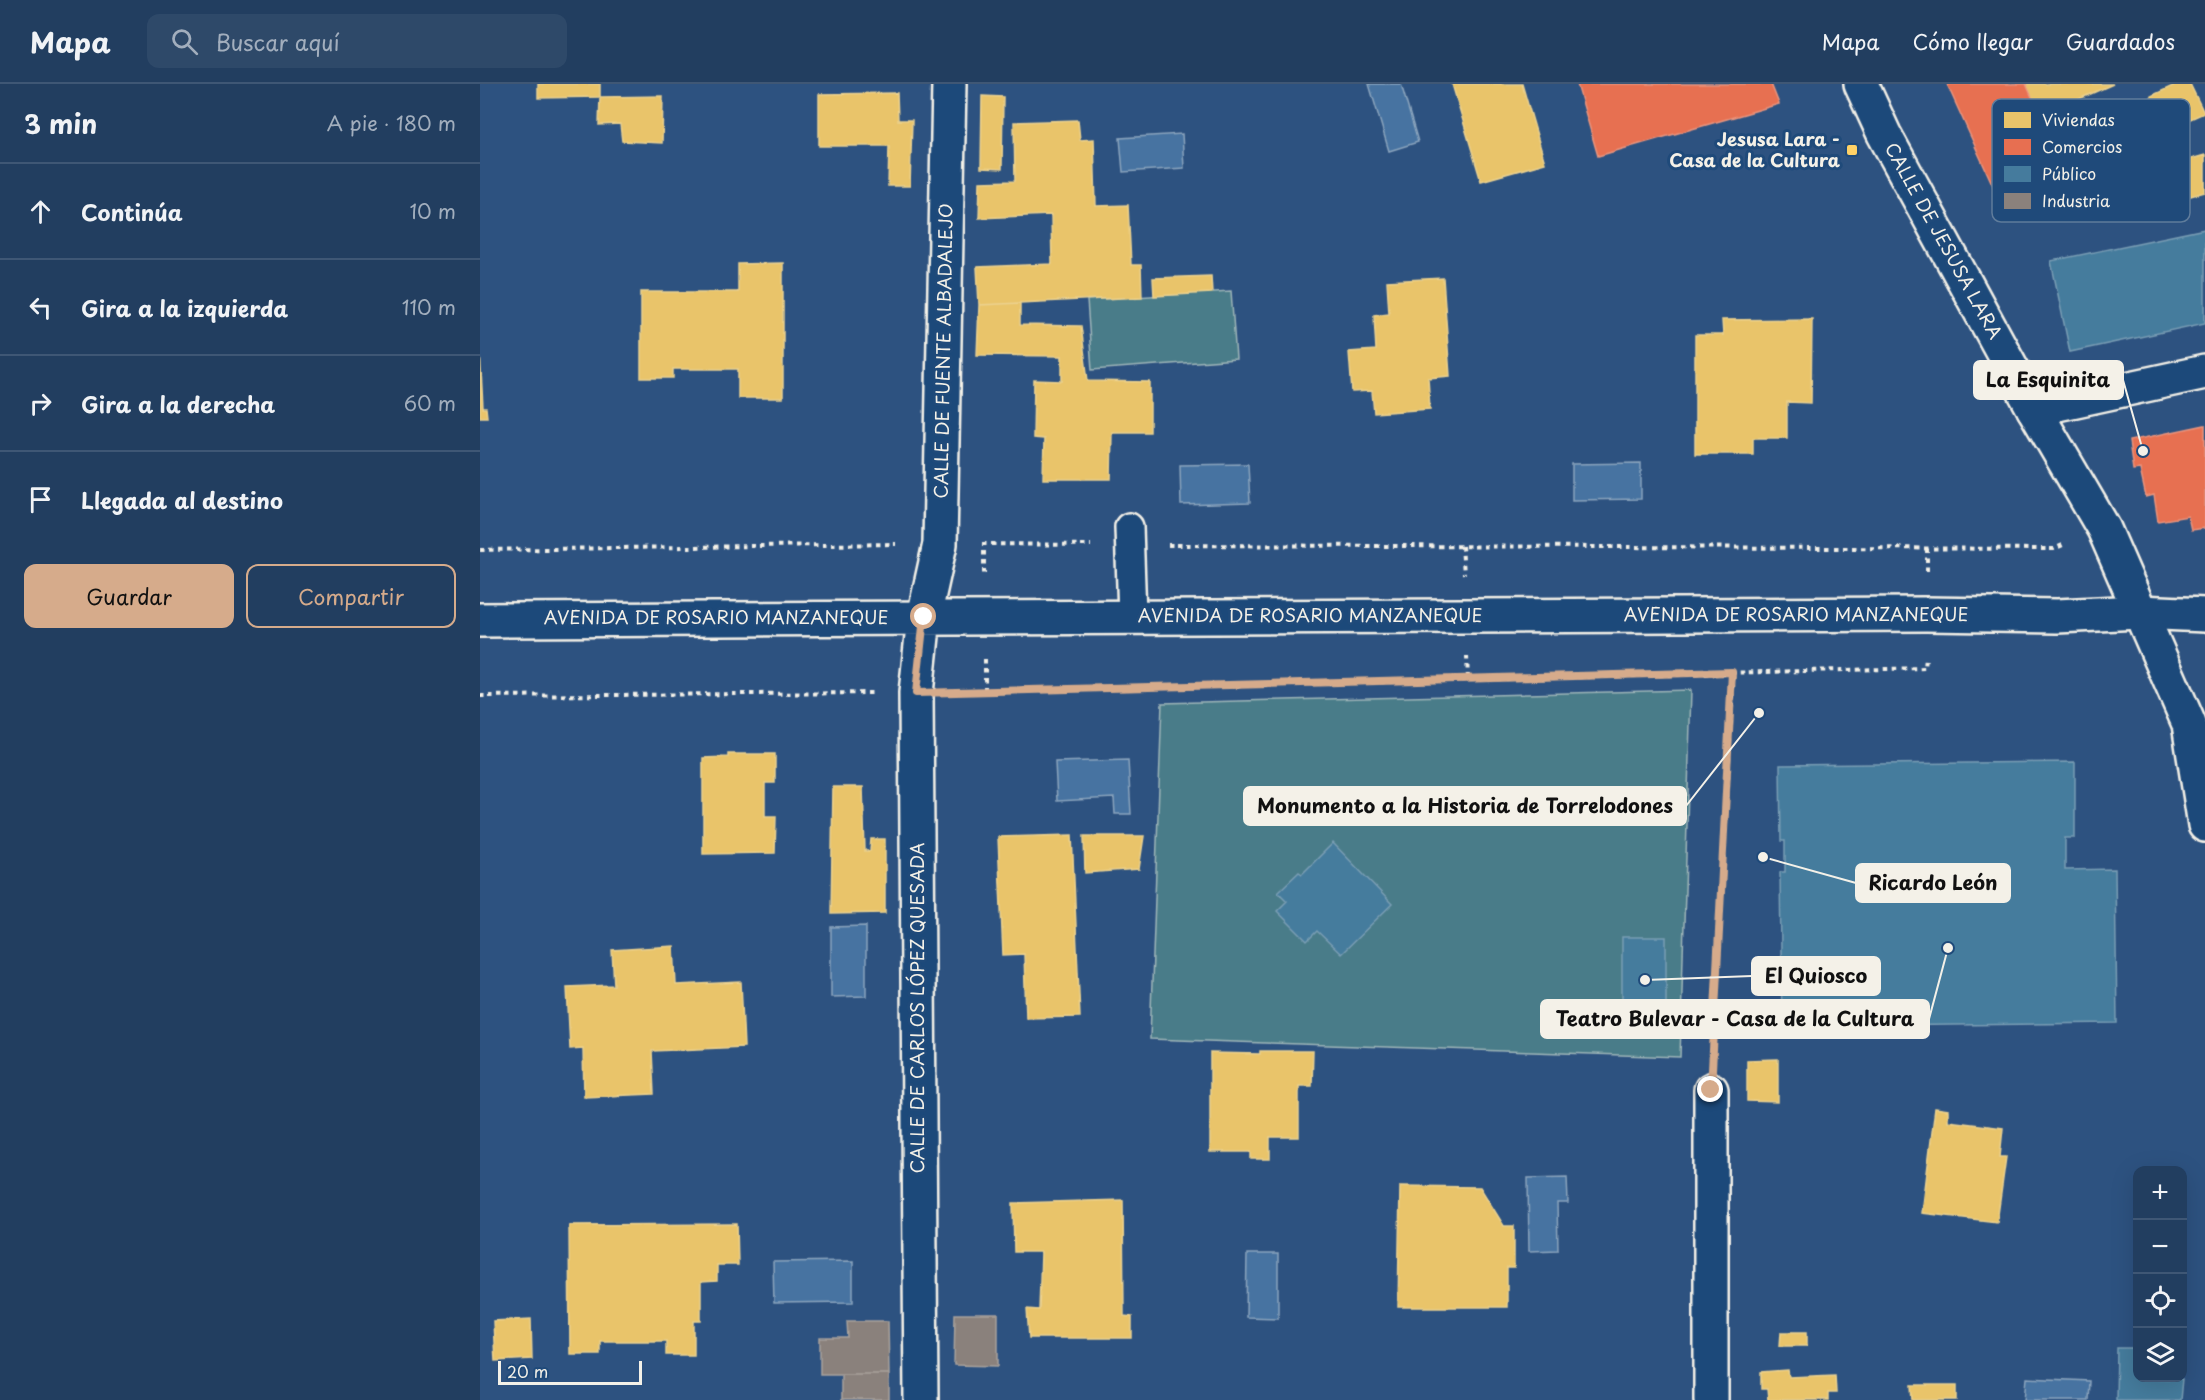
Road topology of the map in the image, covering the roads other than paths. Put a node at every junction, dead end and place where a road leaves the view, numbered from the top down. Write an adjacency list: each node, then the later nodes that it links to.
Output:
1 (949, 84): 9 (street, CALLE DE FUENTE ALBADALEJO)
2 (1861, 84): 4 (street, CALLE DE JESUSA LARA)
3 (2205, 372): 4 (street)
4 (2034, 409): 6 (street, CALLE DE JESUSA LARA)
5 (1129, 536): 8 (lane)
6 (2139, 612): 7 (street, AVENIDA DE ROSARIO MANZANEQUE); 8 (street, AVENIDA DE ROSARIO MANZANEQUE); 11 (street, CALLE DE JESUSA LARA)
7 (2205, 615)
8 (1132, 616): 9 (street, AVENIDA DE ROSARIO MANZANEQUE)
9 (924, 617): 10 (street, AVENIDA DE ROSARIO MANZANEQUE); 13 (street, CALLE DE CARLOS LÓPEZ QUESADA)
10 (480, 620)
11 (2205, 825)
12 (1711, 1090): 14 (street)
13 (921, 1400)
14 (1711, 1400)

